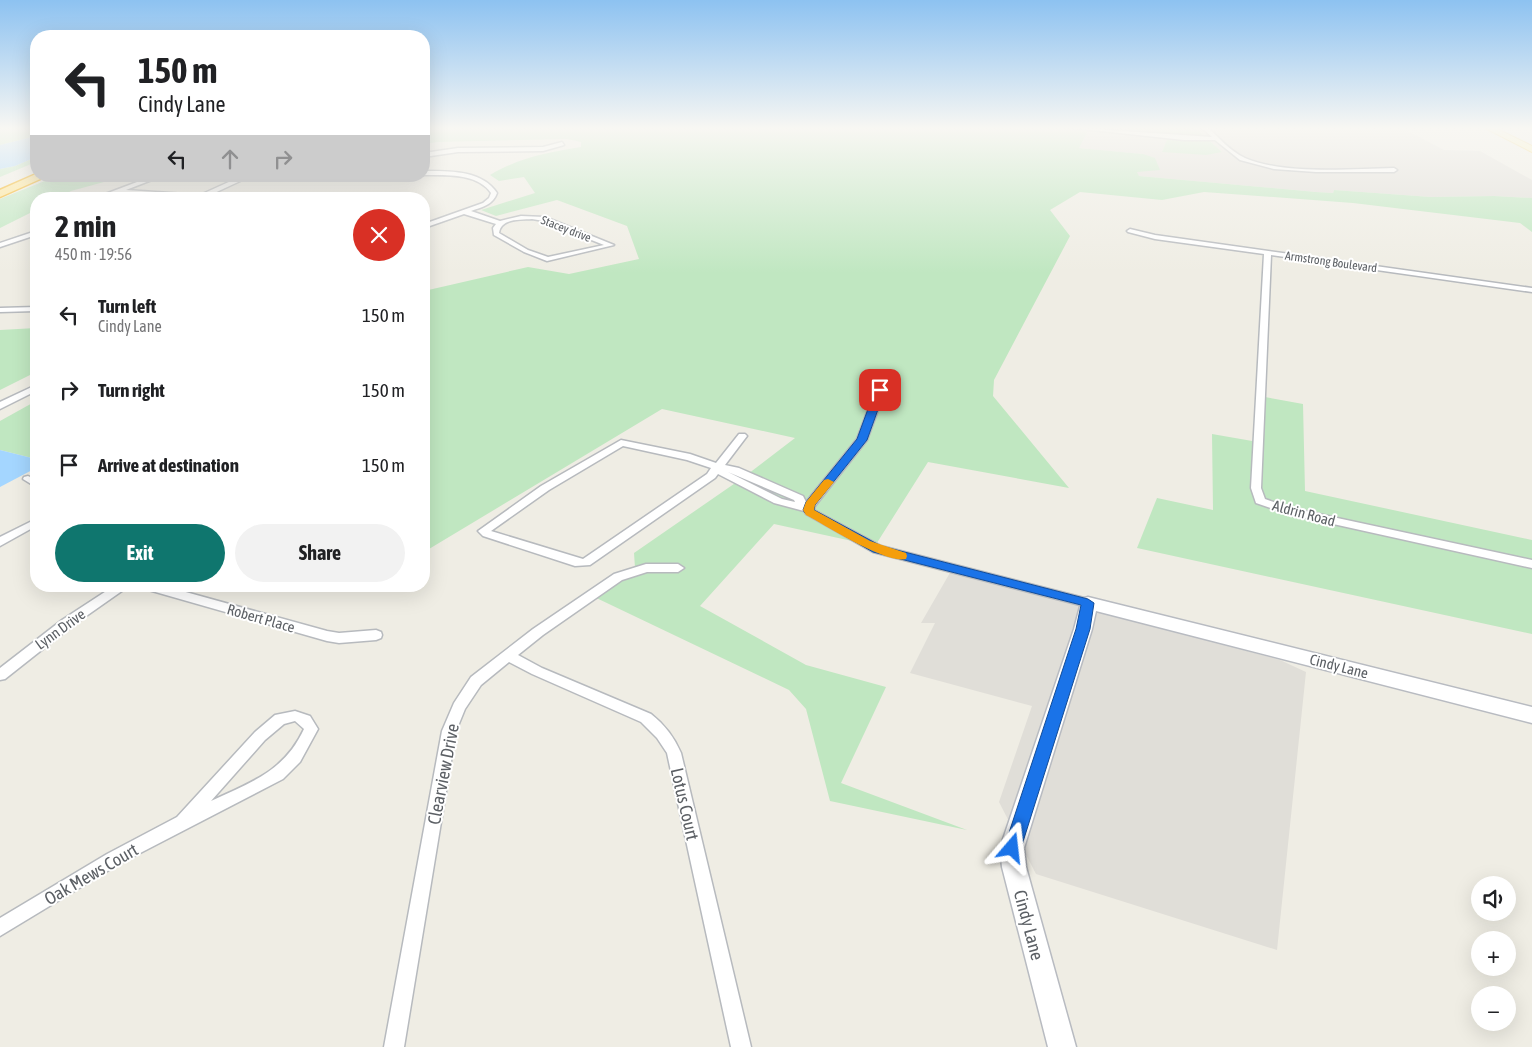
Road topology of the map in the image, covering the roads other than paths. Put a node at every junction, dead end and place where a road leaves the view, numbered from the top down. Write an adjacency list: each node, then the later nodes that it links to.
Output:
1 (17, 176): 6 (highway)
2 (459, 176): 12 (street)
3 (30, 181): 11 (highway)
4 (142, 182): 7 (street)
5 (232, 182): 10 (street)
6 (0, 183)
7 (119, 191): 8 (street); 9 (street)
8 (116, 192)
9 (130, 192)
10 (210, 192)
11 (0, 194)
12 (466, 212): 13 (street); 14 (street)
13 (500, 223): 13 (street, Stacey drive)
14 (430, 224)
15 (1130, 231): 18 (street, Armstrong Boulevard)
16 (30, 235): 17 (street)
17 (0, 245)
18 (1268, 253): 19 (street, Armstrong Boulevard); 30 (street, Aldrin Road)
19 (1532, 290)
20 (30, 309): 21 (street)
21 (0, 310)
22 (880, 390): 27 (street)
23 (30, 391): 24 (street)
24 (0, 406)
25 (742, 436): 26 (street)
26 (717, 467): 26 (street); 27 (street, Cindy Lane)
27 (807, 507): 34 (street, Cindy Lane)
28 (30, 525): 29 (street)
29 (0, 542)
30 (1532, 564)
31 (678, 568): 36 (street, Clearview Drive)
32 (114, 592): 37 (street, Lynn Drive)
33 (170, 592): 35 (street, Robert Place)
34 (1088, 603): 38 (street, Cindy Lane); 43 (street, Cindy Lane)
35 (376, 636)
36 (508, 655): 41 (street, Clearview Drive); 42 (street, Lotus Court)
37 (0, 675)
38 (1532, 715)
39 (183, 822): 39 (street, Oak Mews Court); 40 (street, Oak Mews Court)
40 (0, 928)
41 (394, 1047)
42 (741, 1047)
43 (1062, 1047)

